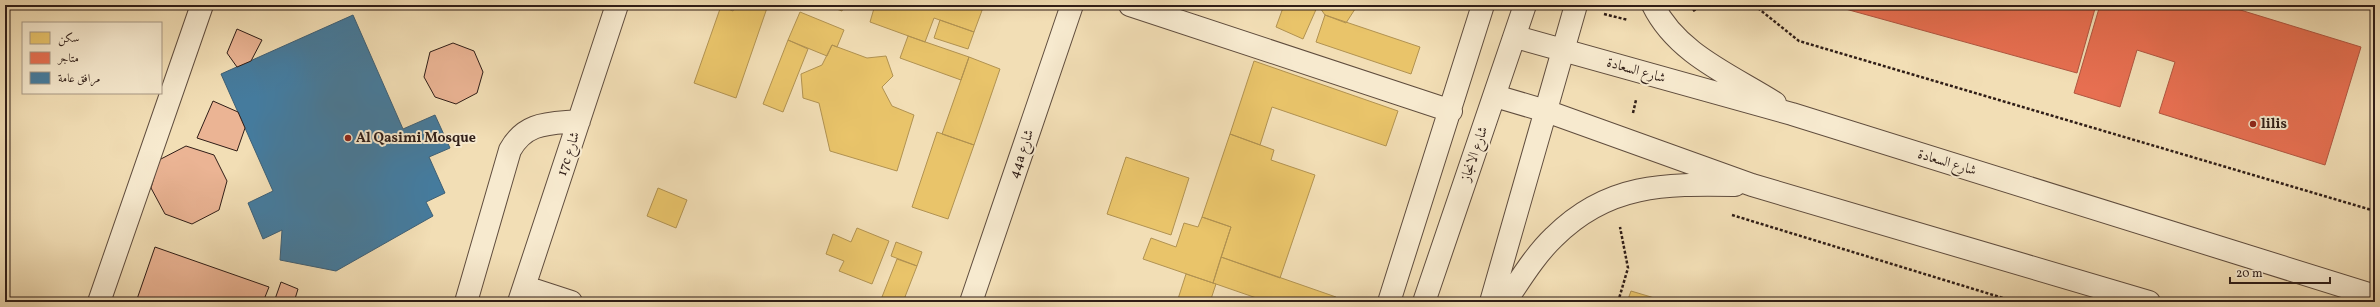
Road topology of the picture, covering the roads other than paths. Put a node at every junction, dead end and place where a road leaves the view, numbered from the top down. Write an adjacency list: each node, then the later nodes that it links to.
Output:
1 (202, 5): 19 (street)
2 (1072, 5): 22 (street, 44a شارع)
3 (1130, 5): 12 (street)
4 (1483, 5): 12 (street)
5 (1525, 5): 9 (street, شارع الانجاز)
6 (1576, 5): 10 (street)
7 (1653, 5): 14 (street)
8 (612, 7): 15 (street, 17c شارع)
9 (1516, 37): 10 (street, شارع السعادة); 11 (street, شارع الانجاز)
10 (1563, 50): 13 (street); 14 (street, شارع السعادة)
11 (1495, 96): 13 (street); 24 (street, شارع الانجاز)
12 (1451, 111): 23 (street)
13 (1546, 111): 16 (street); 25 (street)
14 (1792, 114): 18 (street, شارع السعادة)
15 (580, 121): 17 (street, 17c شارع); 20 (street)
16 (1752, 185): 26 (street); 27 (street)
17 (522, 294): 21 (street)
18 (2375, 296)
19 (99, 302)
20 (466, 302)
21 (571, 302)
22 (972, 302)
23 (1389, 302)
24 (1424, 302)
25 (1491, 302)
26 (1505, 302)
27 (2149, 302)

